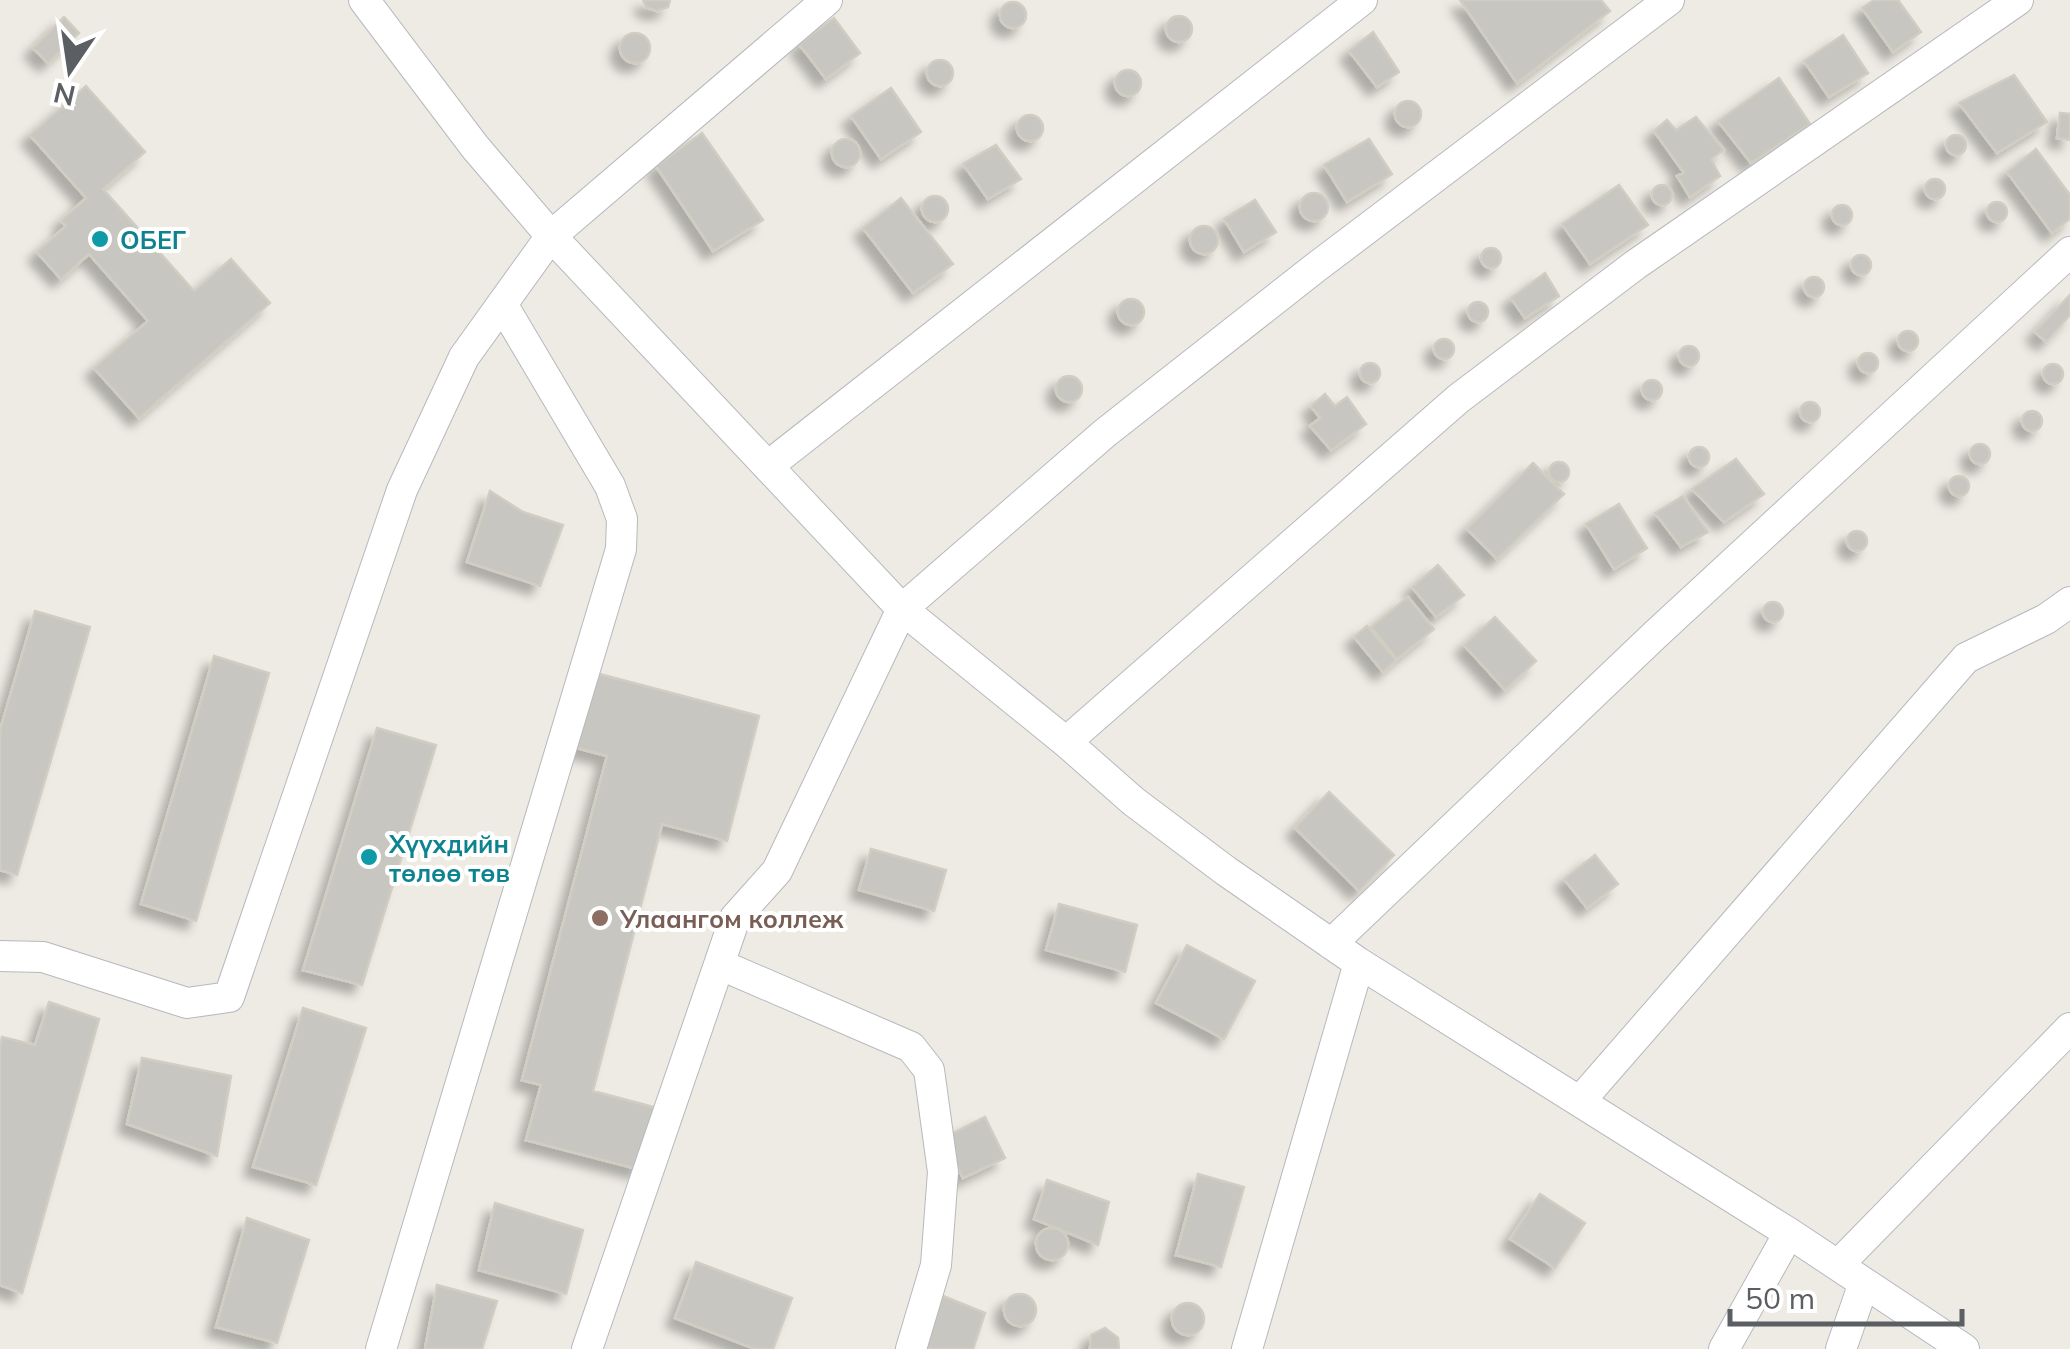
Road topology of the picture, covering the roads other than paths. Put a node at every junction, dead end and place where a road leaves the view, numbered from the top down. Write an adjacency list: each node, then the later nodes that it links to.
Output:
1 (364, 0): 6 (street)
2 (827, 0): 6 (street)
3 (1362, 0): 9 (street)
4 (1669, 0): 11 (street)
5 (2018, 0): 12 (street)
6 (551, 236): 8 (street); 9 (street)
7 (2070, 252): 13 (street)
8 (502, 304): 14 (street); 22 (street)
9 (768, 466): 11 (street)
10 (2070, 602): 18 (street)
11 (902, 609): 12 (street); 16 (street)
12 (1066, 742): 13 (street)
13 (1331, 944): 15 (street)
14 (0, 956)
15 (1359, 962): 18 (street); 25 (street)
16 (721, 966): 23 (street); 24 (street)
17 (2070, 1028): 20 (street)
18 (1580, 1101): 19 (street)
19 (1788, 1233): 20 (street); 26 (street)
20 (1838, 1265): 21 (street)
21 (1864, 1283): 27 (street); 28 (street)
22 (381, 1349)
23 (587, 1349)
24 (911, 1349)
25 (1247, 1349)
26 (1724, 1349)
27 (1841, 1349)
28 (1964, 1349)

